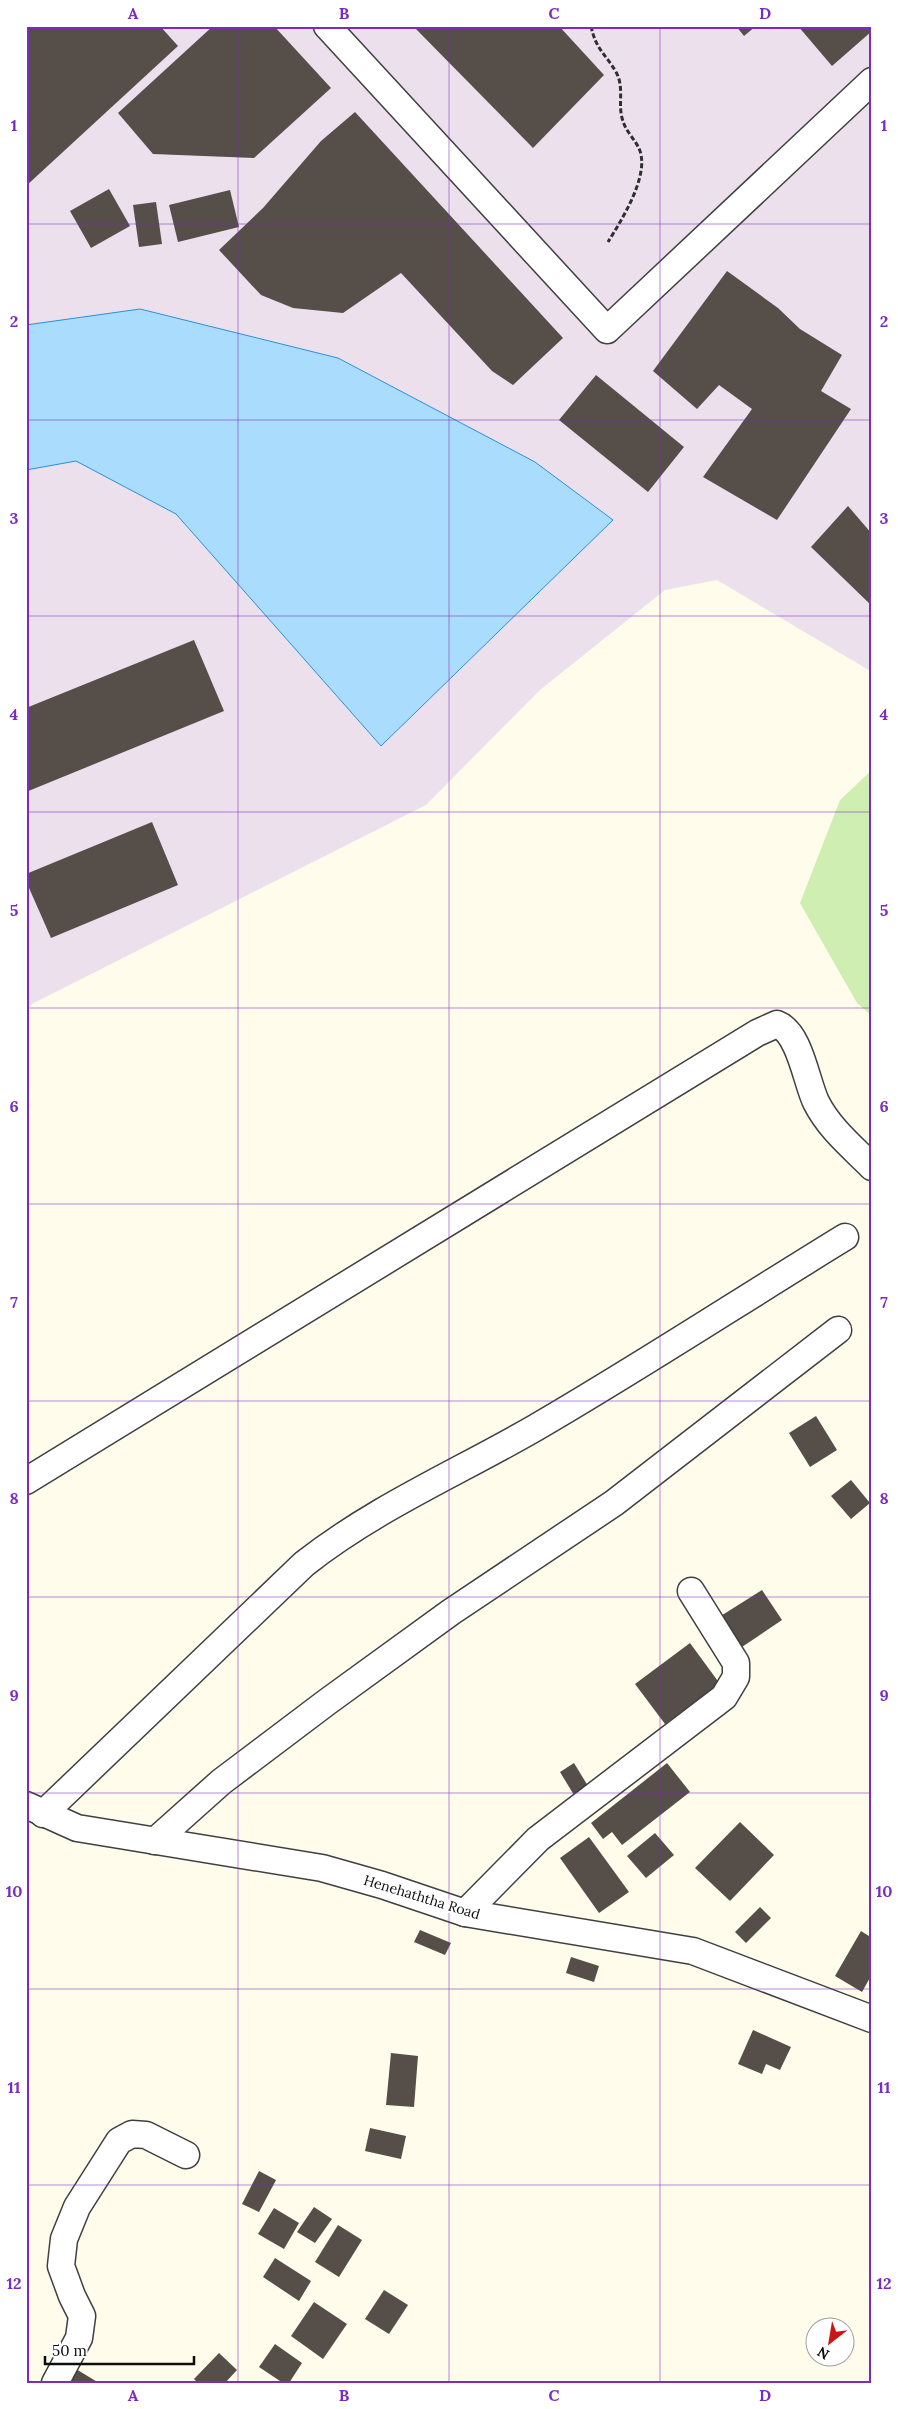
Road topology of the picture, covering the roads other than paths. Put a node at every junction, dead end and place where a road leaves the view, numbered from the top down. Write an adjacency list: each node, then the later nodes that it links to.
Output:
1 (327, 26): 2 (street)
2 (872, 81)
3 (872, 1167): 6 (street)
4 (845, 1237): 8 (street)
5 (838, 1330): 9 (street)
6 (26, 1481)
7 (691, 1592): 10 (street)
8 (35, 1810): 9 (street, Henehaththa Road)
9 (155, 1841): 10 (street, Henehaththa Road)
10 (465, 1913): 11 (street, Henehaththa Road)
11 (872, 2019)
12 (186, 2155): 13 (street)
13 (55, 2383)

